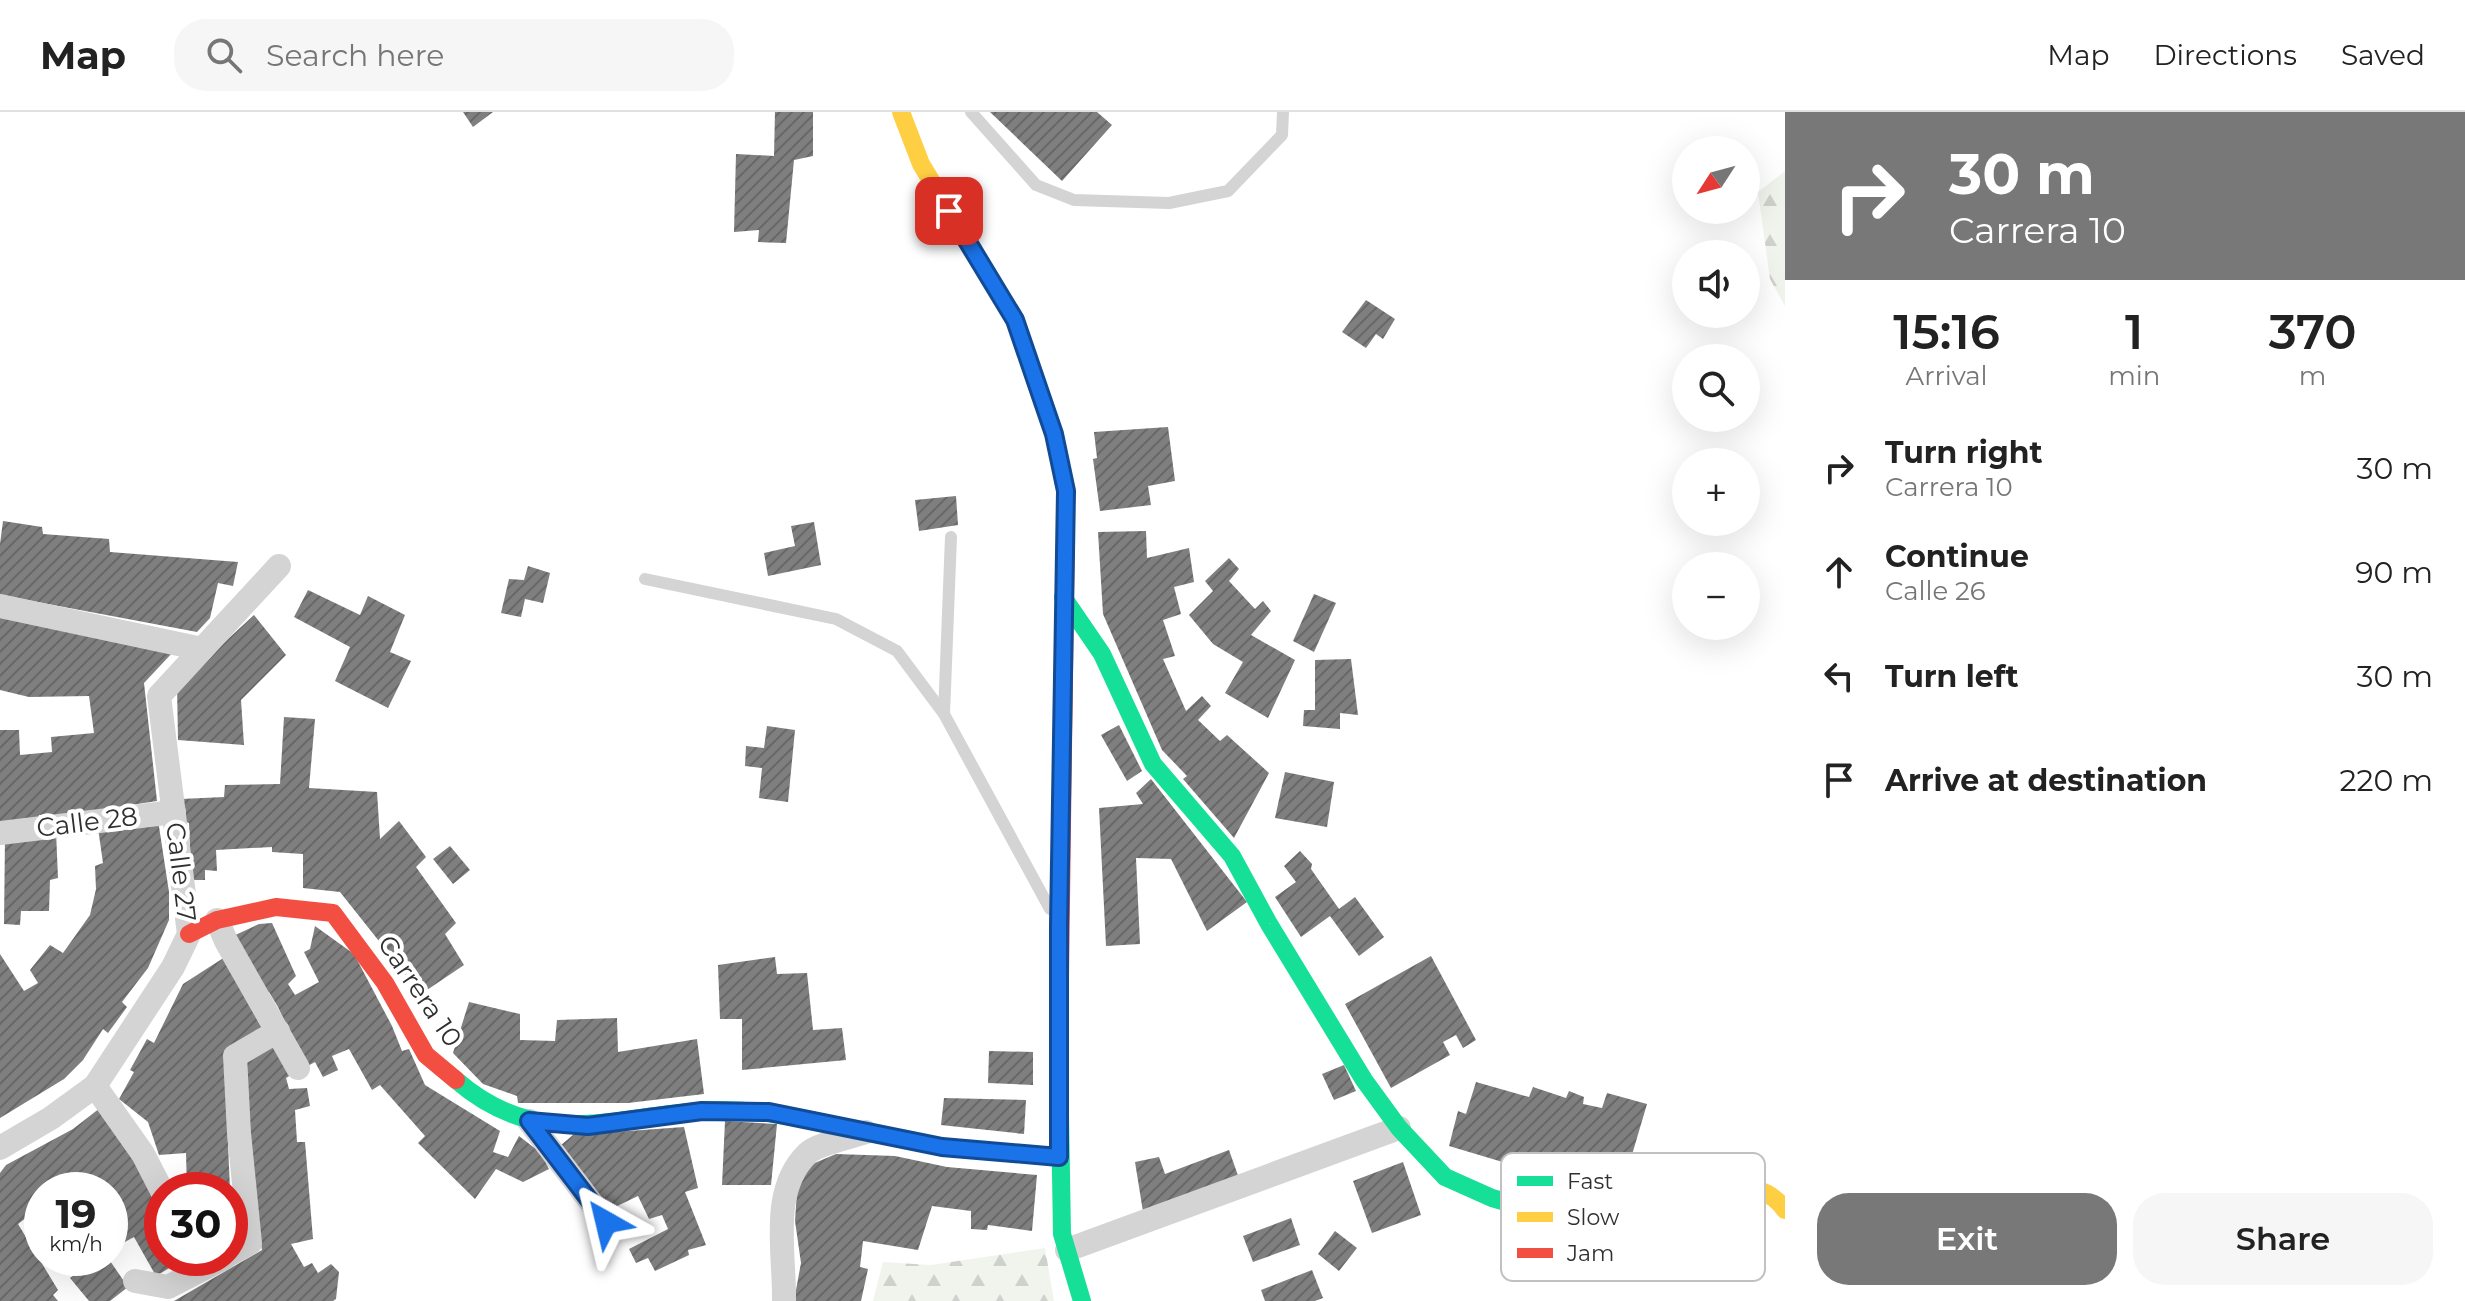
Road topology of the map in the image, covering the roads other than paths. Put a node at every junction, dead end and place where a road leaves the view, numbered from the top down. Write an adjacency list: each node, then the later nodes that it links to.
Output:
1 (901, 112): 7 (street)
2 (971, 112): 3 (lane)
3 (1283, 112)
4 (951, 537): 10 (lane)
5 (279, 566): 9 (street, Calle 27)
6 (645, 579): 10 (lane)
7 (1063, 597): 14 (street); 20 (street)
8 (0, 606): 9 (street)
9 (202, 649): 11 (street, Calle 27)
10 (944, 714): 14 (lane)
11 (174, 812): 12 (street, Calle 28); 15 (street, Calle 27)
12 (0, 833)
13 (217, 920): 15 (street, Carrera 10); 16 (street); 19 (street, Carrera 10)
14 (1059, 925): 23 (street)
15 (189, 934): 18 (street, Calle 27)
16 (278, 1031): 17 (street); 25 (street)
17 (298, 1068)
18 (95, 1086): 22 (street, Calle 27); 24 (street)
19 (529, 1121): 21 (street, Carrera 10); 29 (street)
20 (1399, 1128): 27 (street); 32 (street)
21 (870, 1131): 23 (street, Carrera 10); 35 (street)
22 (0, 1148)
23 (1059, 1157): 32 (street)
24 (152, 1172)
25 (243, 1172)
26 (1765, 1192): 28 (street)
27 (1501, 1201)
28 (1785, 1210)
29 (606, 1222)
30 (248, 1223): 31 (street)
31 (248, 1244)
32 (1067, 1250): 36 (street)
33 (183, 1276): 34 (street)
34 (135, 1281)
35 (784, 1301)
36 (1082, 1301)

